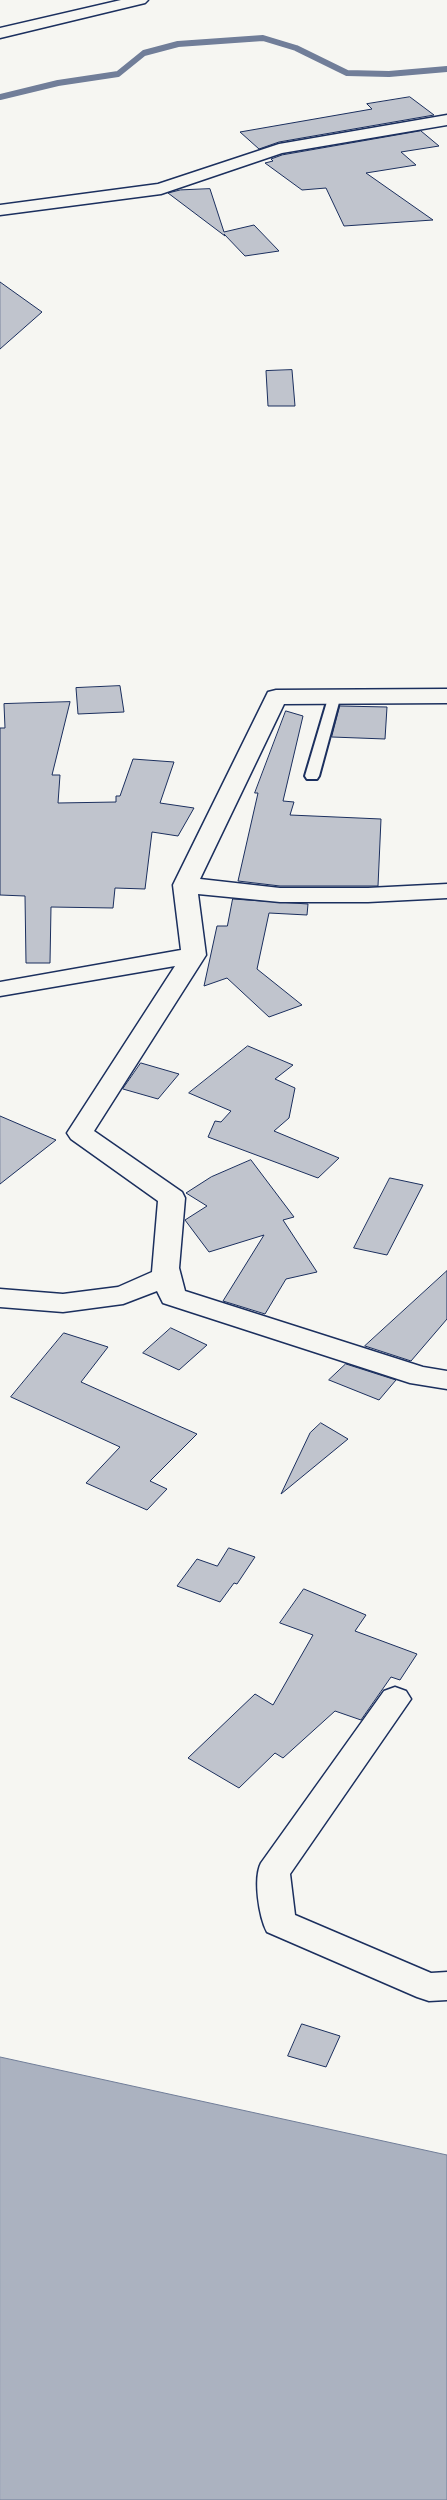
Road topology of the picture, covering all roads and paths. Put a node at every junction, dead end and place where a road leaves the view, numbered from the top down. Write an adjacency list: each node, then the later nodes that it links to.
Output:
1 (140, 0): 2 (street)
2 (0, 33)
3 (447, 120): 4 (street)
4 (0, 210)
5 (335, 695): 6 (street); 7 (lane); 8 (street)
6 (447, 696)
7 (312, 776)
8 (185, 885): 9 (street); 10 (street)
9 (447, 891)
10 (194, 954): 11 (street); 12 (street)
11 (0, 989)
12 (167, 1276): 13 (street); 14 (street)
13 (0, 1298)
14 (447, 1380)
15 (395, 1699): 16 (street)
16 (447, 1986)

